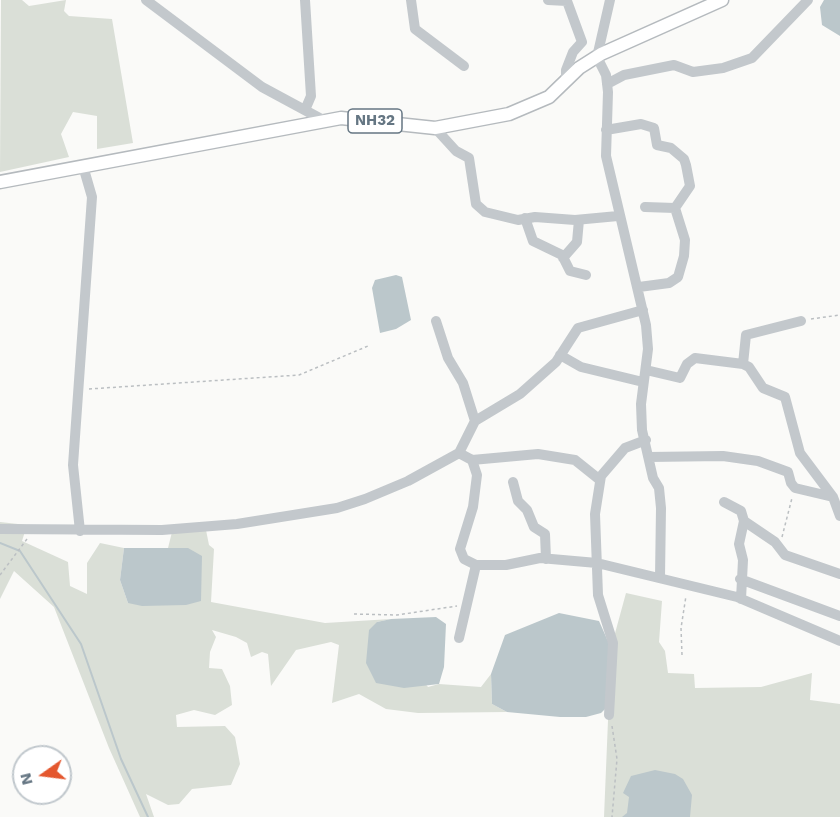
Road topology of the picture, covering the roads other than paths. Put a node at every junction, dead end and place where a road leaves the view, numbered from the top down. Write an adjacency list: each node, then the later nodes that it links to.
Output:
1 (146, 0): 12 (street)
2 (305, 0): 12 (street)
3 (411, 0): 9 (street)
4 (548, 0): 10 (street)
5 (610, 0): 8 (street)
6 (722, 0): 8 (main road, NH32)
7 (808, 0): 11 (street)
8 (597, 57): 10 (main road, NH32); 11 (street)
9 (464, 66)
10 (566, 81): 14 (main road, NH32)
11 (607, 84): 15 (street)
12 (305, 110): 13 (street)
13 (325, 121): 14 (main road, NH32); 16 (main road, NH32)
14 (435, 128): 21 (street)
15 (606, 130): 19 (street); 20 (street)
16 (83, 166): 17 (main road, NH32); 45 (street)
17 (0, 182)
18 (645, 207): 19 (street)
19 (675, 208): 25 (street)
20 (618, 216): 22 (street); 25 (street)
21 (525, 218): 22 (street); 23 (street)
22 (579, 220): 23 (street)
23 (563, 258): 24 (street)
24 (586, 275)
25 (639, 287): 26 (street)
26 (643, 310): 29 (street); 31 (street)
27 (436, 321): 33 (street)
28 (801, 321): 30 (street)
29 (560, 355): 32 (street); 33 (street)
30 (743, 364): 31 (street); 40 (street)
31 (646, 370): 32 (street)
32 (643, 382): 34 (street)
33 (475, 421): 35 (street)
34 (646, 440): 36 (street); 38 (street)
35 (459, 453): 37 (street); 45 (street)
36 (649, 457): 40 (street); 50 (street)
37 (472, 460): 38 (street); 48 (street)
38 (600, 480): 47 (street)
39 (513, 482): 46 (street)
40 (833, 497): 42 (street)
41 (724, 502): 43 (street)
42 (840, 516)
43 (744, 521): 49 (street); 51 (street)
44 (0, 529): 45 (street)
45 (80, 531)
46 (546, 559): 47 (street); 48 (street)
47 (597, 563): 50 (street); 56 (street)
48 (476, 565): 54 (street)
49 (840, 574)
50 (660, 577): 52 (street)
51 (740, 579): 52 (street); 53 (street)
52 (741, 599): 55 (street)
53 (840, 616)
54 (459, 638)
55 (840, 641)
56 (609, 715)

